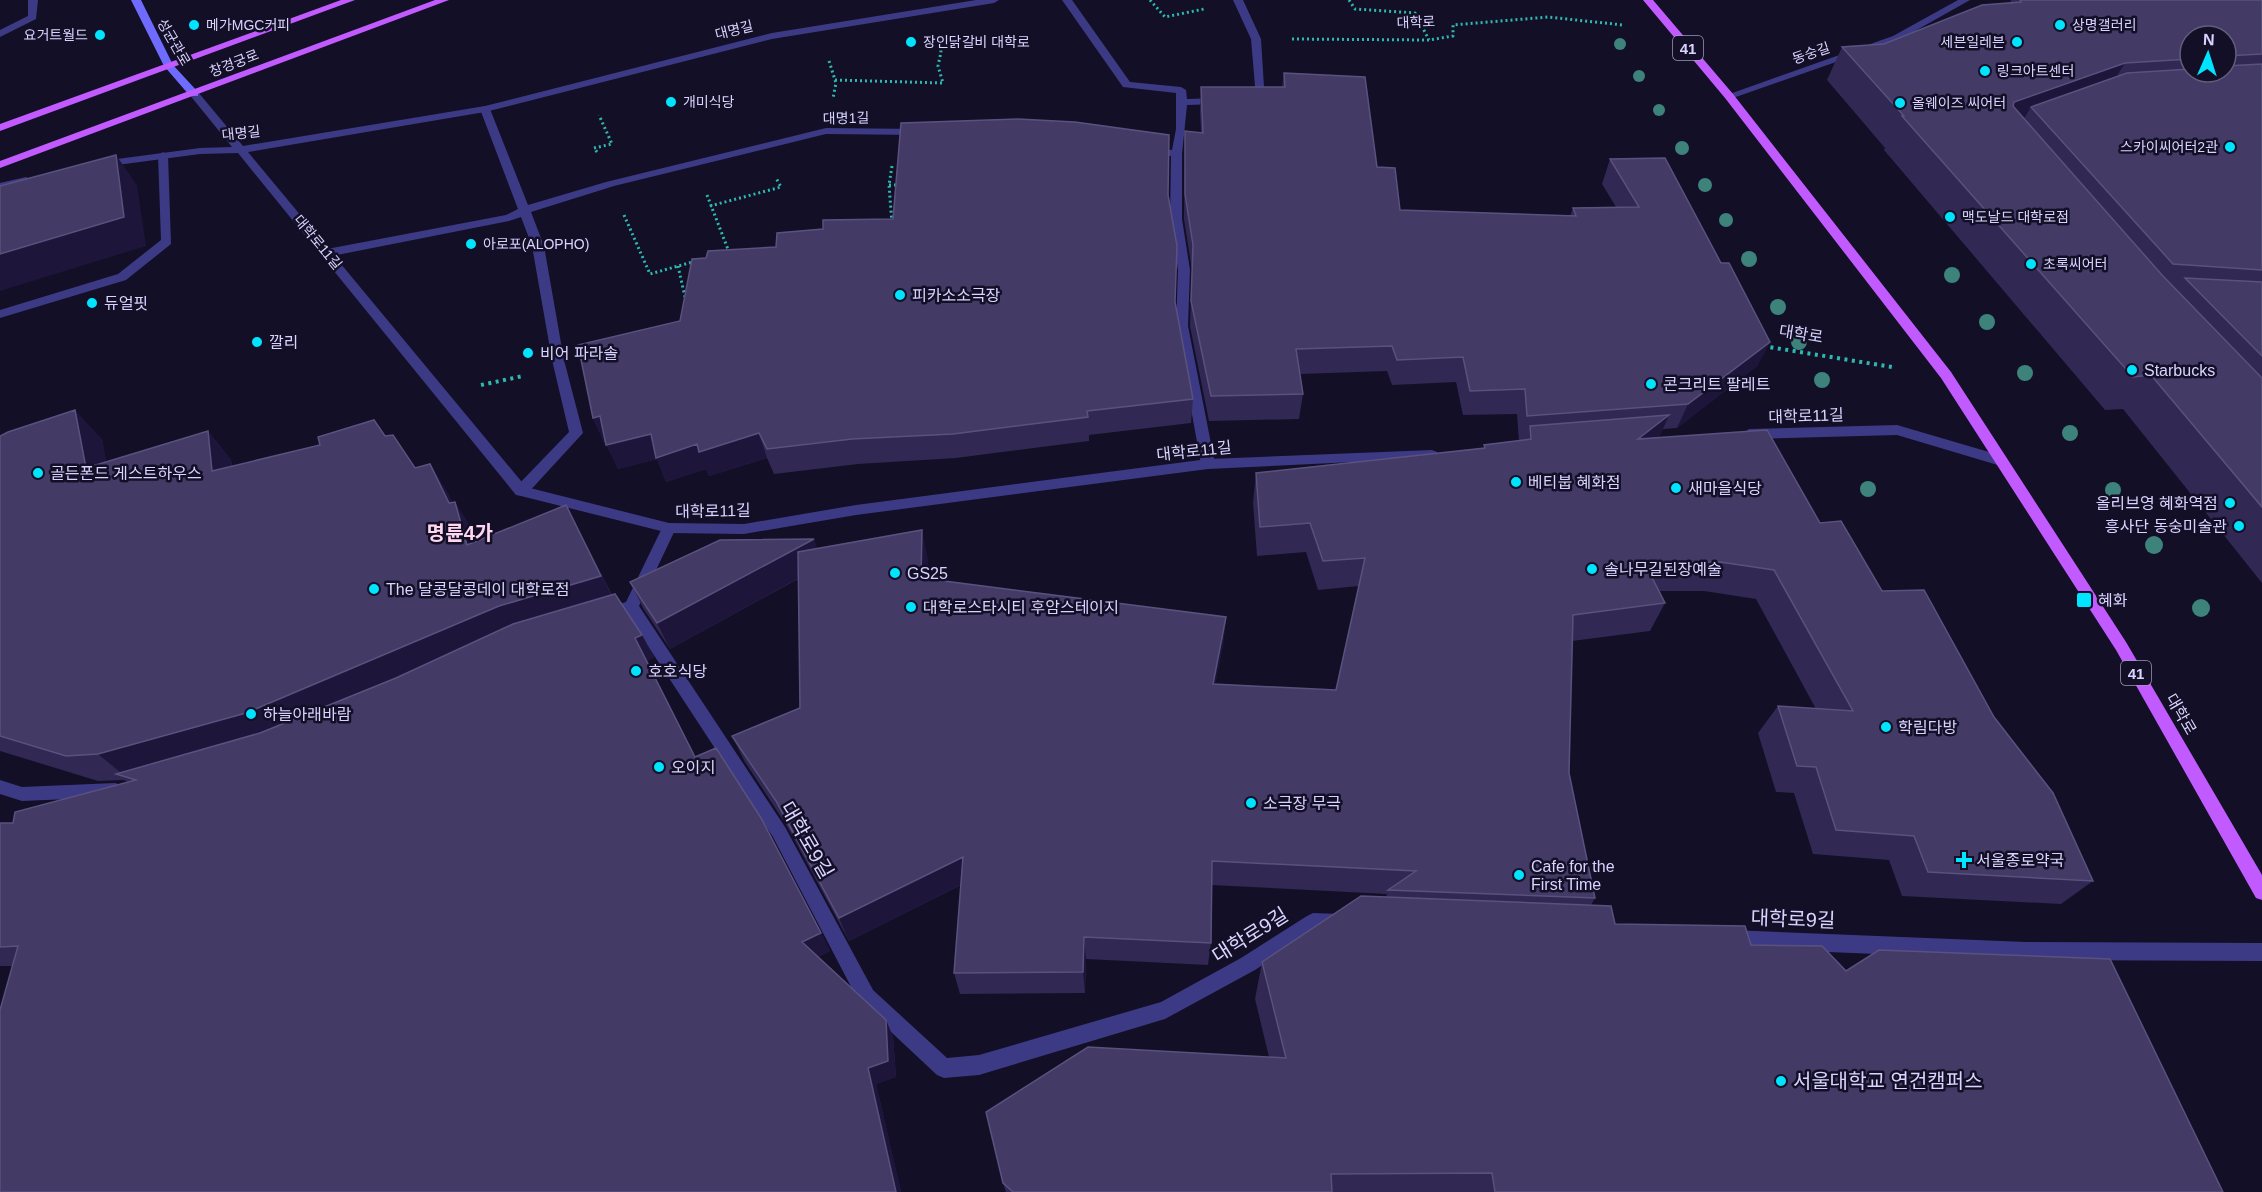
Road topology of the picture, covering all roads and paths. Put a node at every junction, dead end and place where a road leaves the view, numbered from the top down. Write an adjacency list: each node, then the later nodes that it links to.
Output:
1 (33, 0): 15 (street)
2 (136, 0): 18 (street, 성균관로)
3 (350, 0): 18 (main road, 창경궁로)
4 (444, 0): 21 (main road, 창경궁로)
5 (994, 0): 12 (street, 대명길)
6 (1067, 0): 23 (street)
7 (1150, 0): 11 (path)
8 (1349, 0): 17 (path)
9 (1648, 0): 14 (main road, 대학로 / 41)
10 (1965, 0): 22 (street, 동숭길)
11 (1238, 1): 16 (street)
12 (932, 11): 13 (street, 대명길); 19 (path)
13 (820, 29): 19 (path); 20 (street, 대명길)
14 (1674, 31): 17 (path, 대학로); 22 (main road, 대학로 / 41)
15 (0, 34)
16 (1256, 39): 17 (path, 대학로); 23 (street)
17 (1429, 39)
18 (170, 66): 21 (street, 성균관로); 25 (main road, 창경궁로)
19 (835, 80): 26 (path)
20 (584, 84): 24 (street, 대명길); 37 (path)
21 (194, 94): 30 (street, 대학로11길); 34 (main road, 창경궁로)
22 (1729, 96): 52 (main road, 대학로 / 41)
23 (1182, 102): 31 (street)
24 (485, 110): 30 (street, 대명길); 42 (street)
25 (0, 128)
26 (826, 131): 27 (street, 대명1길); 33 (street, 대명1길)
27 (897, 132): 28 (street, 대명1길); 39 (path)
28 (930, 132)
29 (1143, 149): 31 (street)
30 (241, 150): 32 (street, 대명길); 44 (street, 대학로11길)
31 (1177, 154): 57 (street)
32 (163, 155): 35 (street, 대명길); 49 (street)
33 (700, 163): 37 (street, 대명1길); 45 (path)
34 (0, 165)
35 (88, 166)
36 (33, 178): 41 (street)
37 (622, 181): 38 (street, 대명1길)
38 (610, 184): 42 (street, 대명1길); 47 (path)
39 (889, 185): 40 (path); 43 (path)
40 (901, 185)
41 (0, 186)
42 (525, 210): 44 (street, 대명1길); 51 (street)
43 (884, 227)
44 (327, 253): 53 (street, 대학로11길)
45 (720, 254)
46 (699, 260): 47 (path)
47 (678, 266): 48 (path)
48 (686, 299)
49 (0, 314)
50 (1762, 346): 52 (path, 대학로)
51 (558, 360): 53 (path); 58 (street)
52 (1946, 375): 56 (main road, 대학로 / 41)
53 (441, 391): 58 (street, 대학로11길)
54 (1731, 434): 56 (street, 대학로11길)
55 (1446, 454): 57 (street, 대학로11길)
56 (2001, 460): 64 (main road, 대학로 / 41)
57 (1208, 464): 59 (street, 대학로11길)
58 (521, 491): 59 (street, 대학로11길)
59 (669, 528): 60 (street)
60 (631, 607): 61 (street); 65 (street, 대학로9길)
61 (609, 613)
62 (0, 787): 63 (street)
63 (130, 789)
64 (2262, 892)
65 (1361, 924)
66 (1717, 938): 67 (street, 대학로9길)
67 (2262, 952)

